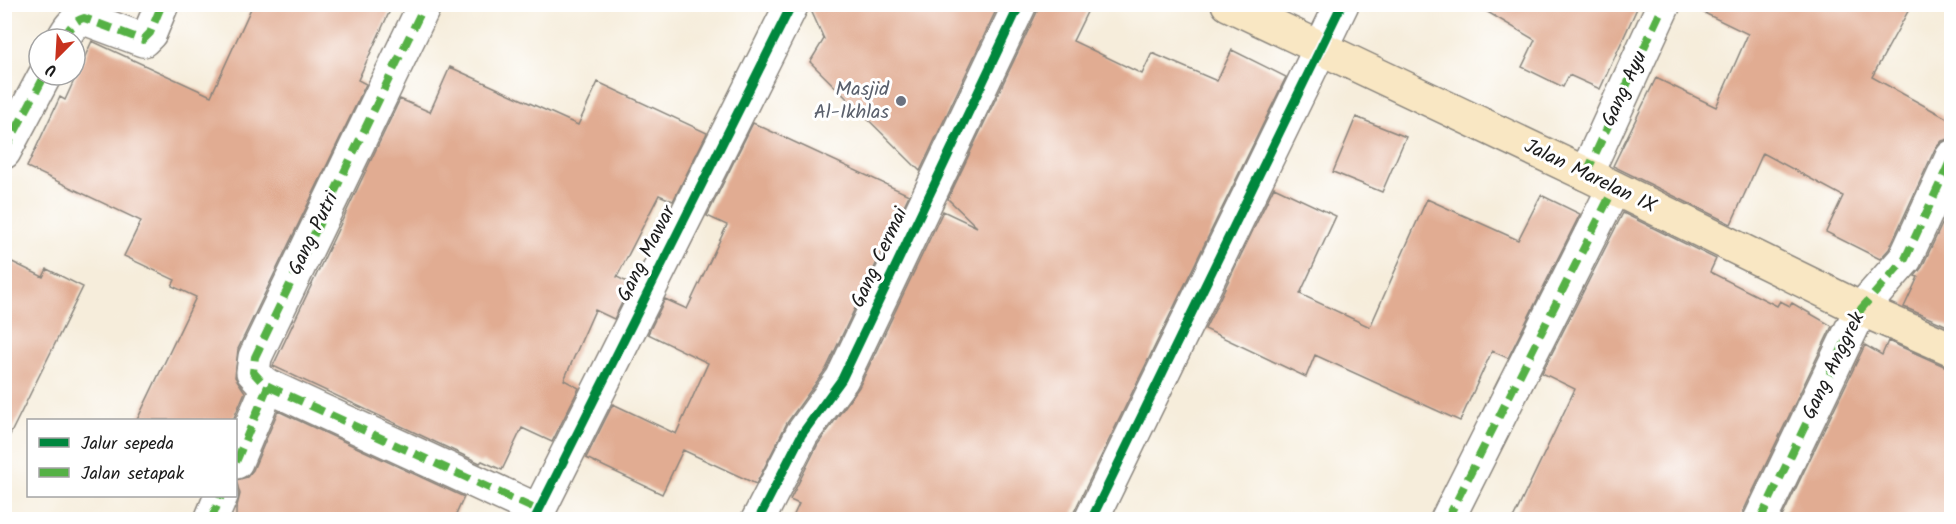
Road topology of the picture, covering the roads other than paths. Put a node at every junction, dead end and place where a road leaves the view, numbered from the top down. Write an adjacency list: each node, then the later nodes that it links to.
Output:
1 (162, 4): 8 (street)
2 (425, 4): 16 (street, Gang Putri)
3 (792, 4): 19 (street, Gang Mawar)
4 (1020, 4): 21 (street, Gang Cermai)
5 (1228, 4): 9 (main road, Jalan Marelan IX)
6 (1342, 4): 9 (street)
7 (1664, 4): 13 (street, Gang Ayu)
8 (71, 27)
9 (1322, 50): 13 (main road, Jalan Marelan IX); 22 (street)
10 (39, 87): 11 (street)
11 (4, 152)
12 (1952, 157): 14 (street, Gang Anggrek)
13 (1600, 181): 14 (main road, Jalan Marelan IX); 23 (street, Gang Ayu)
14 (1861, 309): 15 (main road, Jalan Marelan IX); 24 (street, Gang Anggrek)
15 (1952, 350)
16 (268, 386): 17 (street); 19 (street)
17 (237, 460)
18 (220, 497): 20 (street)
19 (537, 515)
20 (211, 519)
21 (758, 519)
22 (1091, 519)
23 (1447, 519)
24 (1761, 519)

